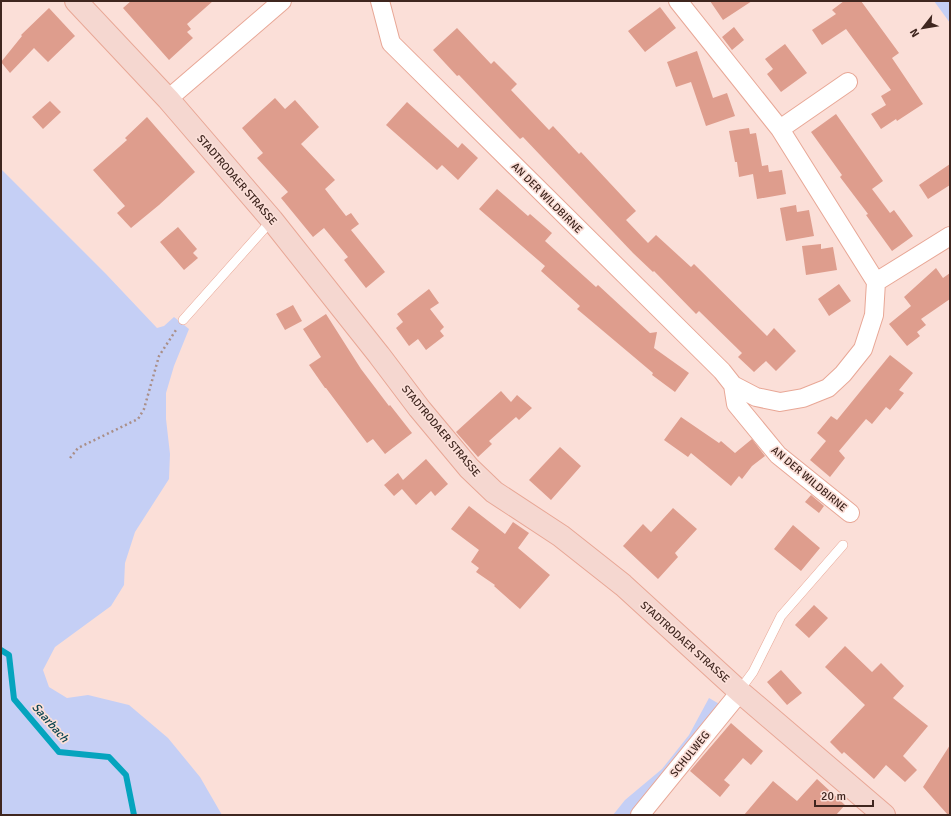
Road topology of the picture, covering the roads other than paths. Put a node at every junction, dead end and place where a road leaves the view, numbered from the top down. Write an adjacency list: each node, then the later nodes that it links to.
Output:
1 (76, 1): 6 (main road, STADTRODAER STRASSE)
2 (282, 1): 6 (street)
3 (380, 1): 12 (street, AN DER WILDBIRNE)
4 (678, 1): 7 (street)
5 (848, 82): 7 (street)
6 (168, 99): 8 (main road, STADTRODAER STRASSE)
7 (780, 129): 10 (street)
8 (272, 220): 11 (lane); 15 (main road, STADTRODAER STRASSE)
9 (950, 236): 10 (street)
10 (876, 282): 12 (street, AN DER WILDBIRNE)
11 (183, 320)
12 (733, 385): 13 (street, AN DER WILDBIRNE)
13 (850, 513)
14 (843, 545): 15 (lane)
15 (740, 692): 16 (street, SCHULWEG); 17 (main road, STADTRODAER STRASSE)
16 (640, 815)
17 (884, 815)

